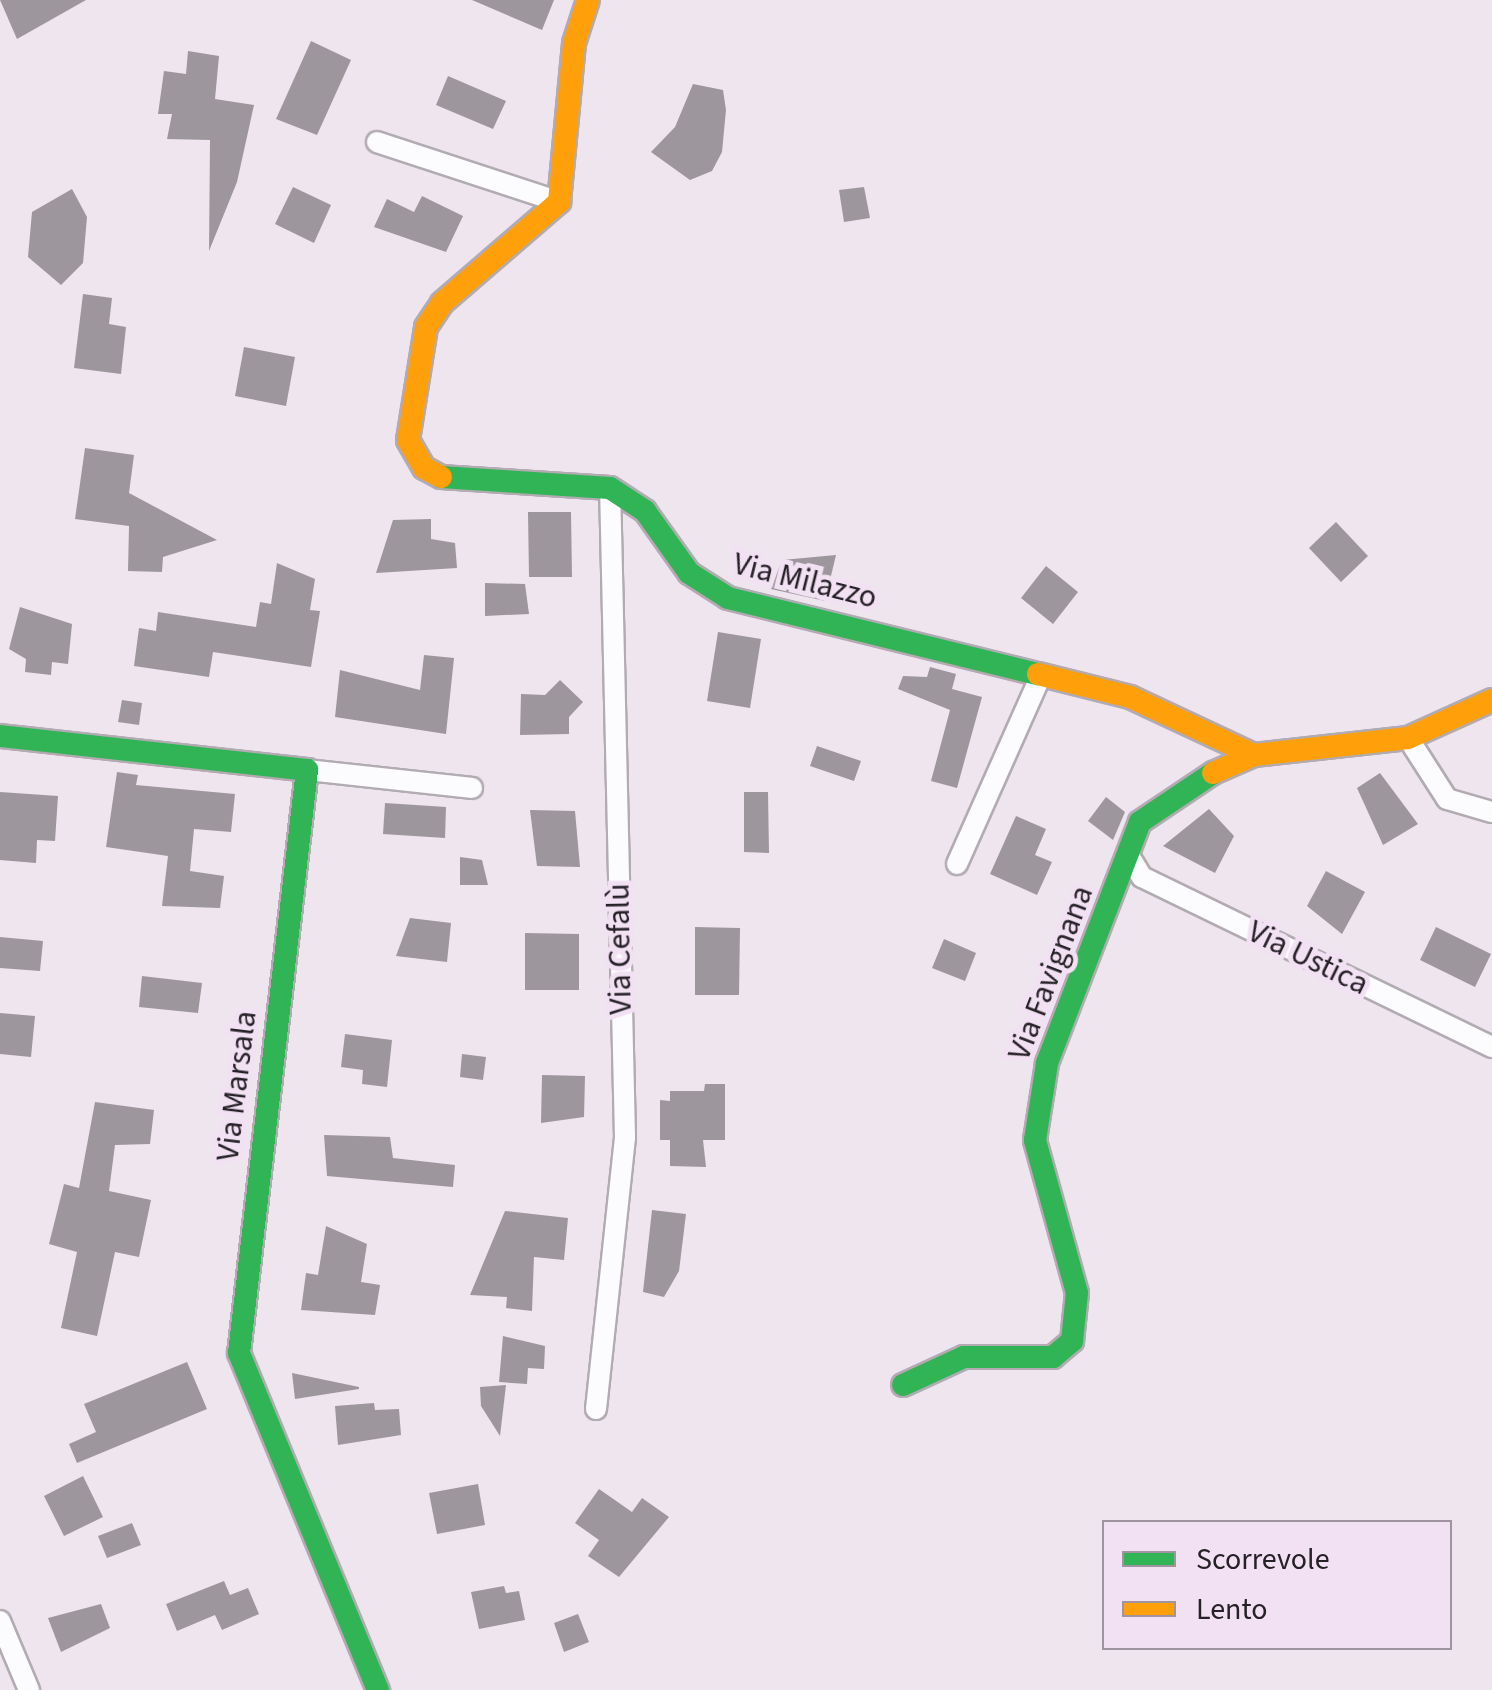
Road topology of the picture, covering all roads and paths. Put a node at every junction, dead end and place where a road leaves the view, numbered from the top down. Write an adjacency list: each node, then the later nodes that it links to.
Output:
1 (588, 0): 3 (street)
2 (378, 142): 3 (street)
3 (559, 202): 4 (street)
4 (610, 488): 5 (street, Via Milazzo); 17 (street, Via Cefalù)
5 (1041, 675): 9 (street, Via Milazzo); 14 (street)
6 (1492, 700): 8 (street, Via Favignana)
7 (0, 736): 10 (street)
8 (1408, 738): 9 (street, Via Favignana); 12 (street)
9 (1254, 755): 13 (street, Via Favignana)
10 (307, 770): 11 (street); 20 (street, Via Marsala)
11 (472, 788)
12 (1492, 812)
13 (1131, 859): 15 (street, Via Ustica); 16 (street, Via Favignana)
14 (958, 864)
15 (1492, 1047)
16 (902, 1385)
17 (596, 1409)
18 (0, 1621): 19 (street)
19 (29, 1690)
20 (378, 1690)

